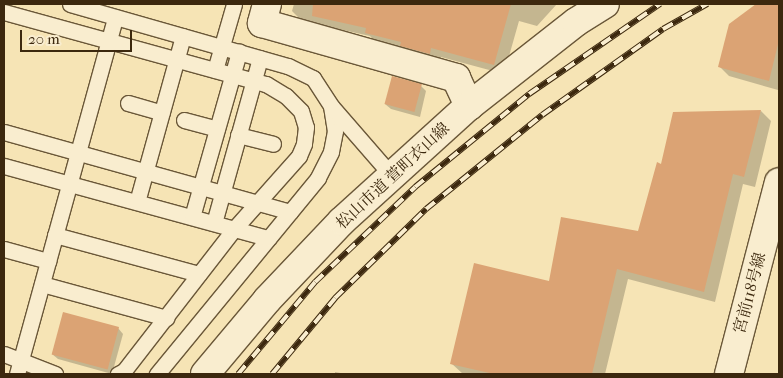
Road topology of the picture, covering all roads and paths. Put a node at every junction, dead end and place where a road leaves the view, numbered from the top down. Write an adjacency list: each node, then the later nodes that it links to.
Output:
1 (70, 4): 6 (lane)
2 (234, 4): 9 (lane)
3 (267, 4): 18 (street)
4 (605, 4): 18 (street, 松山市道 萱町衣山線)
5 (4, 12): 8 (lane)
6 (115, 17): 7 (lane); 8 (lane)
7 (183, 36): 9 (lane); 12 (lane)
8 (108, 42): 12 (lane); 25 (lane)
9 (222, 47): 10 (lane); 13 (lane)
10 (239, 52): 11 (lane); 14 (lane)
11 (260, 58): 15 (lane); 17 (lane)
12 (176, 60): 13 (lane); 19 (lane)
13 (215, 70): 14 (lane)
14 (232, 75): 15 (lane); 21 (lane)
15 (254, 81): 23 (lane); 34 (lane)
16 (128, 104): 19 (lane)
17 (330, 106): 28 (lane); 35 (lane)
18 (469, 106): 28 (street, 松山市道 萱町衣山線)
19 (162, 113): 27 (lane)
20 (184, 120): 21 (lane)
21 (217, 129): 31 (lane)
22 (4, 132): 25 (lane)
23 (238, 135): 24 (lane); 32 (lane)
24 (273, 144)
25 (78, 153): 27 (lane); 30 (lane)
26 (4, 166): 30 (lane)
27 (145, 172): 31 (lane); 33 (lane)
28 (392, 176): 51 (street, 松山市道 萱町衣山線)
29 (779, 182): 52 (street, 宮前118号線)
30 (69, 184): 33 (lane); 39 (lane)
31 (200, 187): 32 (lane); 36 (lane)
32 (222, 193): 34 (lane); 37 (lane)
33 (137, 202): 36 (lane)
34 (258, 203): 35 (lane); 38 (lane)
35 (290, 212): 40 (lane)
36 (192, 217): 37 (lane)
37 (214, 224): 38 (lane)
38 (234, 229): 40 (lane); 43 (lane)
39 (55, 235): 42 (lane); 43 (lane)
40 (268, 238): 50 (lane)
41 (4, 248): 42 (lane)
42 (48, 261): 44 (lane)
43 (199, 274): 45 (lane)
44 (42, 284): 45 (lane); 47 (lane)
45 (166, 318): 49 (lane)
46 (4, 354): 47 (lane)
47 (19, 367): 48 (lane)
48 (55, 374)
49 (118, 374)
50 (157, 374)
51 (205, 374)
52 (729, 374)

